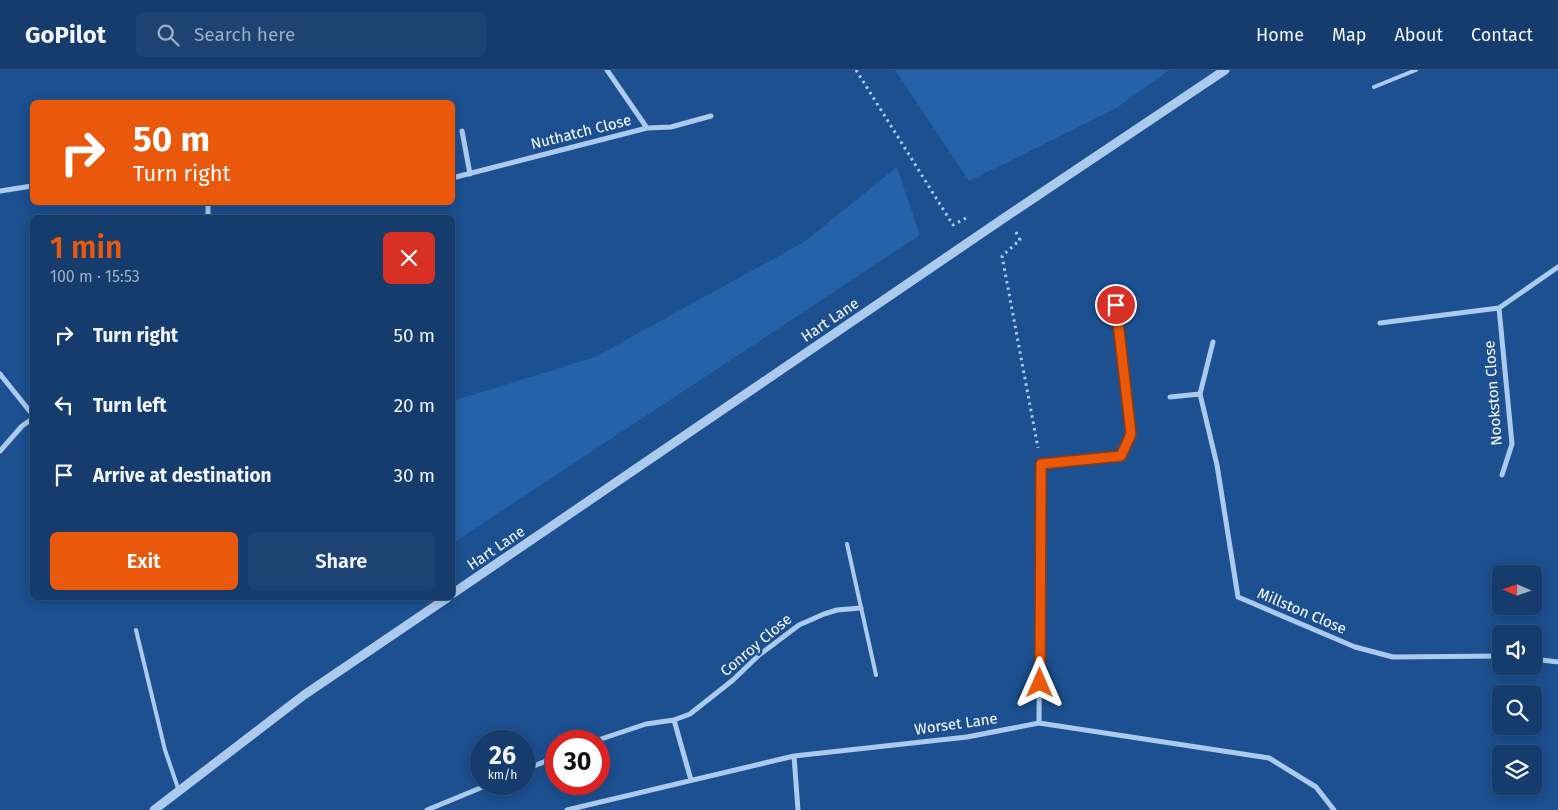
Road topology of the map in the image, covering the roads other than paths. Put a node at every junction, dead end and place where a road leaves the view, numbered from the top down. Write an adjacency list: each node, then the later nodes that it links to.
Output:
1 (607, 70): 6 (street, Nuthatch Close)
2 (1225, 70): 25 (street, Hart Lane)
3 (1416, 70): 4 (lane)
4 (1374, 87)
5 (710, 116): 6 (street)
6 (647, 128): 8 (street, Nuthatch Close)
7 (462, 130): 8 (street)
8 (470, 174): 9 (street, Nuthatch Close)
9 (455, 177)
10 (30, 186): 11 (street)
11 (0, 191)
12 (1558, 267): 14 (street)
13 (1116, 305): 34 (street)
14 (1499, 308): 15 (street); 23 (street, Nookston Close)
15 (1380, 323)
16 (1213, 342): 18 (street, Millston Close)
17 (0, 374): 20 (street)
18 (1200, 394): 19 (street); 29 (street, Millston Close)
19 (1170, 397)
20 (30, 412)
21 (30, 420): 22 (street)
22 (0, 452)
23 (1502, 475)
24 (847, 544): 27 (lane)
25 (455, 592)
26 (444, 600): 38 (street)
27 (861, 608): 32 (lane); 33 (street, Conroy Close)
28 (136, 630): 38 (lane)
29 (1492, 656)
30 (1542, 660): 31 (street)
31 (1558, 662)
32 (876, 675)
33 (674, 720): 35 (street, Conroy Close); 37 (street)
34 (1039, 723): 36 (street, Worset Lane); 44 (street, Worset Lane)
35 (610, 736)
36 (794, 756): 37 (street, Worset Lane); 43 (street)
37 (691, 780): 42 (street, Worset Lane)
38 (179, 791): 40 (street)
39 (470, 792): 41 (street)
40 (154, 810)
41 (427, 810)
42 (567, 810)
43 (798, 810)
44 (1334, 810)

